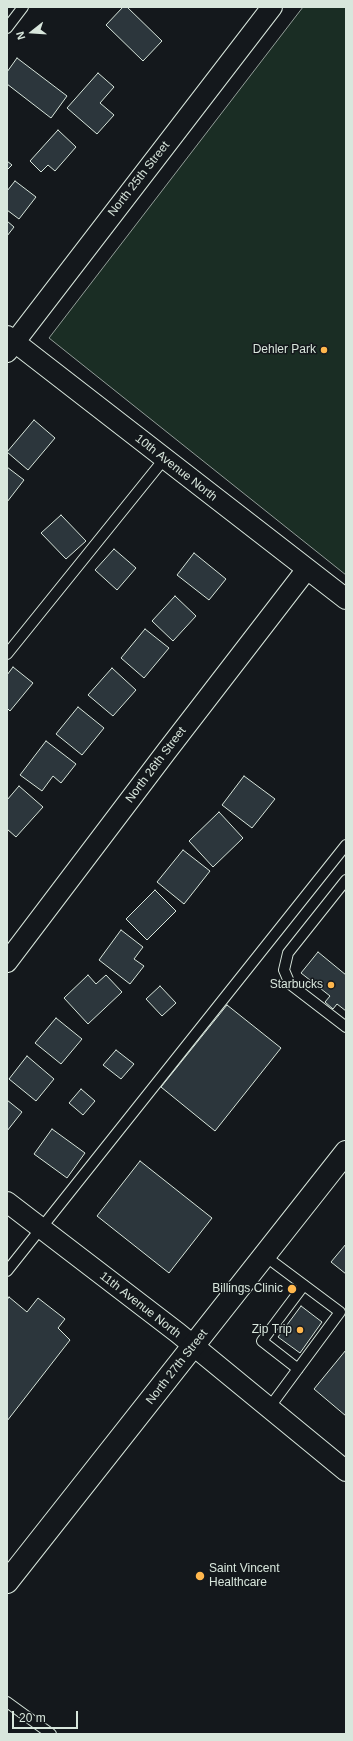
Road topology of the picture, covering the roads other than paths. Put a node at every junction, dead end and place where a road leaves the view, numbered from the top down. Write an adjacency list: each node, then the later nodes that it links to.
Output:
1 (24, 7): 3 (lane)
2 (272, 7): 4 (street, North 25th Street)
3 (7, 28)
4 (10, 343): 5 (street, 10th Avenue North)
5 (164, 458): 6 (street, 10th Avenue North); 8 (lane)
6 (307, 569): 7 (street, 10th Avenue North); 11 (street, North 26th Street)
7 (346, 599)
8 (7, 654)
9 (346, 845): 15 (lane)
10 (346, 880): 12 (lane)
11 (7, 962)
12 (346, 1027)
13 (346, 1152): 16 (main road, North 27th Street)
14 (7, 1202): 15 (street, 11th Avenue North)
15 (40, 1228): 17 (lane); 19 (street, 11th Avenue North)
16 (265, 1256): 18 (lane); 19 (main road, North 27th Street)
17 (7, 1271)
18 (304, 1286): 20 (lane); 20 (lane)
19 (193, 1347): 21 (street, 11th Avenue North); 23 (main road, North 27th Street)
20 (298, 1369): 21 (lane)
21 (269, 1408): 22 (street, 11th Avenue North)
22 (345, 1467)
23 (7, 1582)
24 (7, 1702): 25 (lane)
25 (50, 1734)

